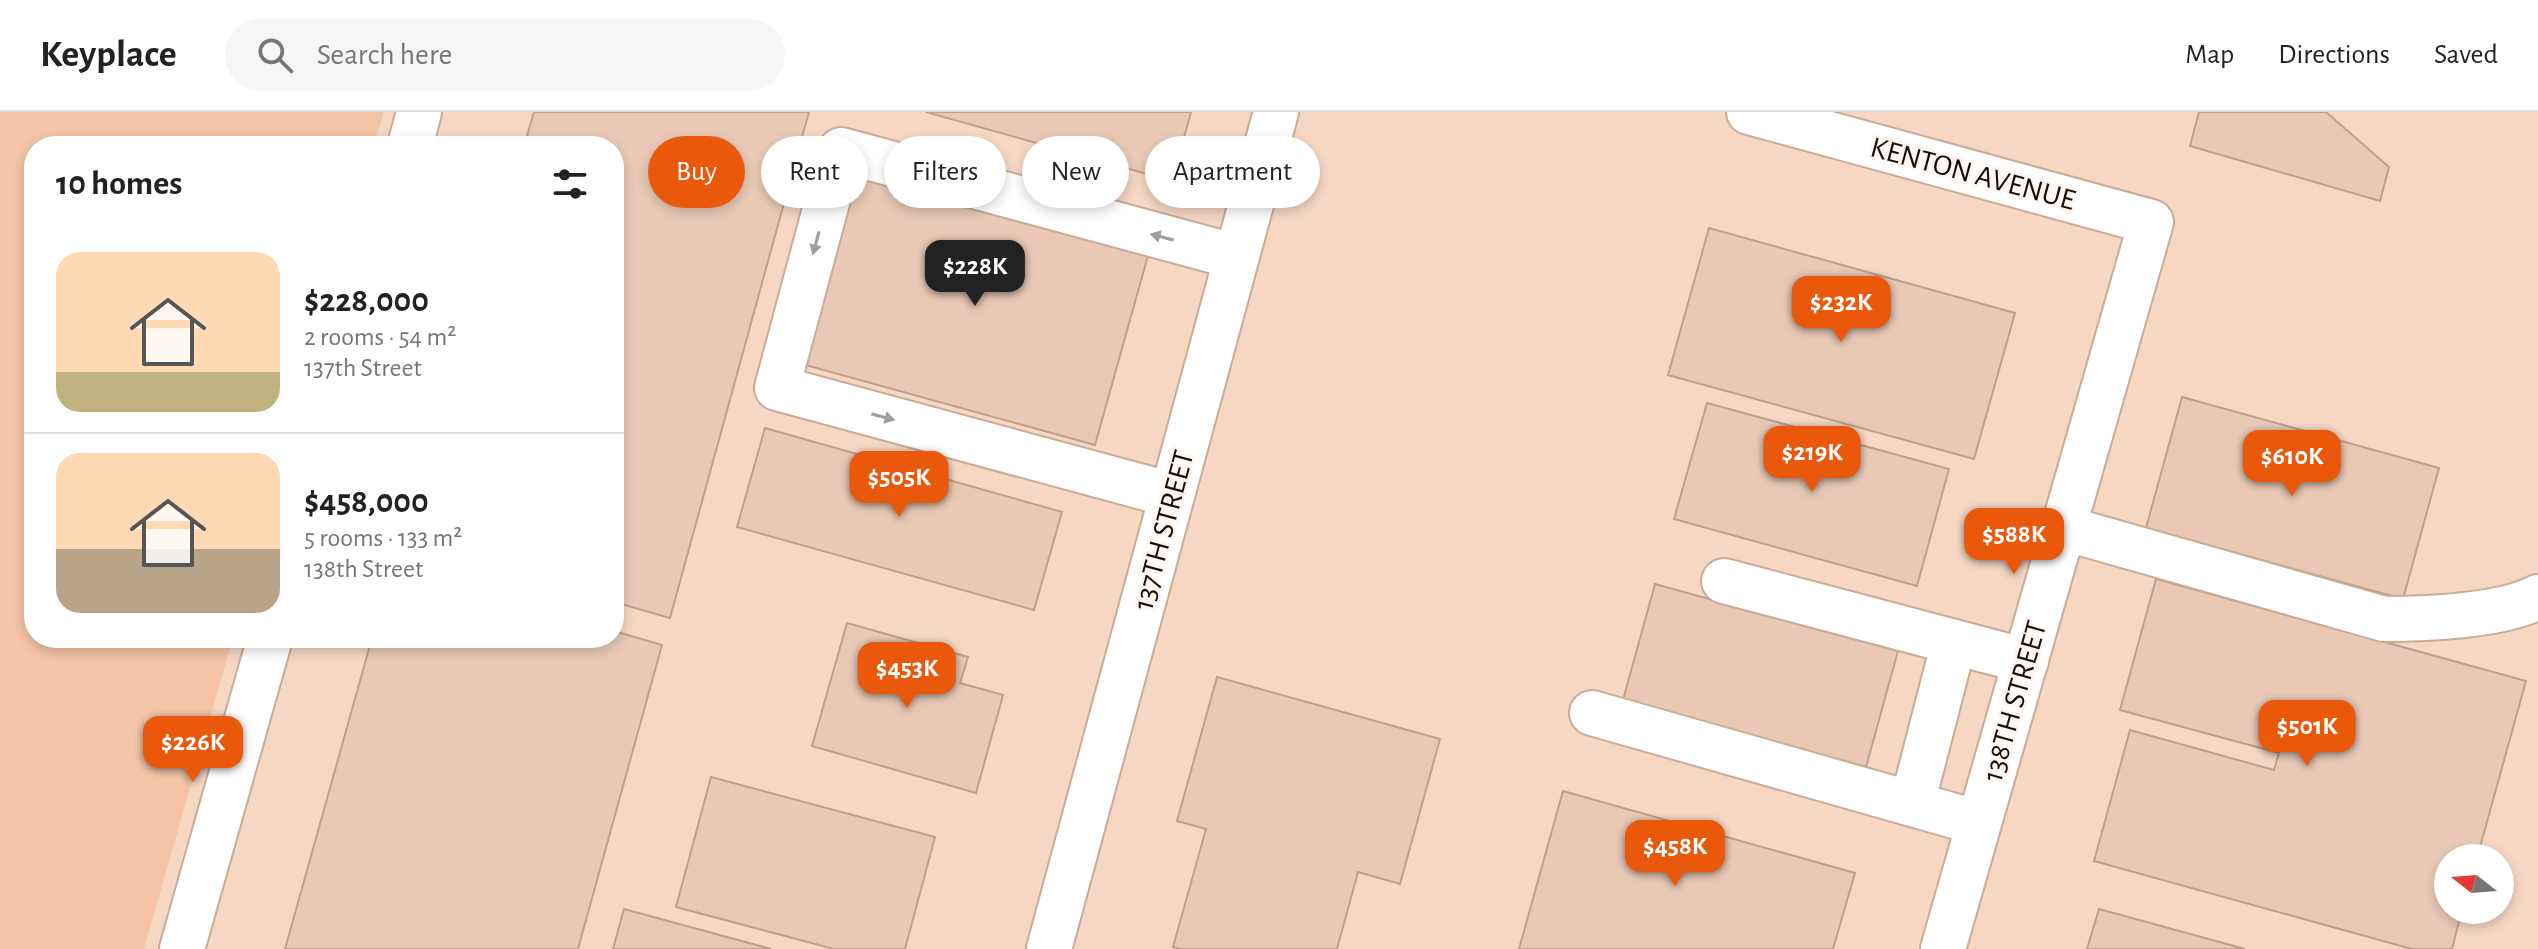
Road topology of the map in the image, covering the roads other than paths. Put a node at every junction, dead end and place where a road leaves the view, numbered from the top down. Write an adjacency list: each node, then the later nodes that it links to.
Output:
1 (419, 112): 4 (street)
2 (1276, 112): 6 (street, 137TH STREET)
3 (1749, 112): 5 (street, KENTON AVENUE)
4 (413, 136)
5 (2151, 222): 8 (street, 138TH STREET)
6 (1237, 257): 7 (street, 137TH STREET); 7 (street, one-way to 7)
7 (1172, 495): 18 (street, 137TH STREET)
8 (2064, 528): 10 (street); 13 (street, 138TH STREET)
9 (1724, 581): 11 (street)
10 (2538, 597)
11 (1954, 642): 13 (street); 15 (street)
12 (267, 648): 17 (street)
13 (2026, 661): 16 (street, 138TH STREET)
14 (1592, 713): 15 (street)
15 (1912, 804): 16 (street)
16 (1979, 823): 19 (street, 138TH STREET)
17 (182, 949)
18 (1049, 949)
19 (1943, 949)

